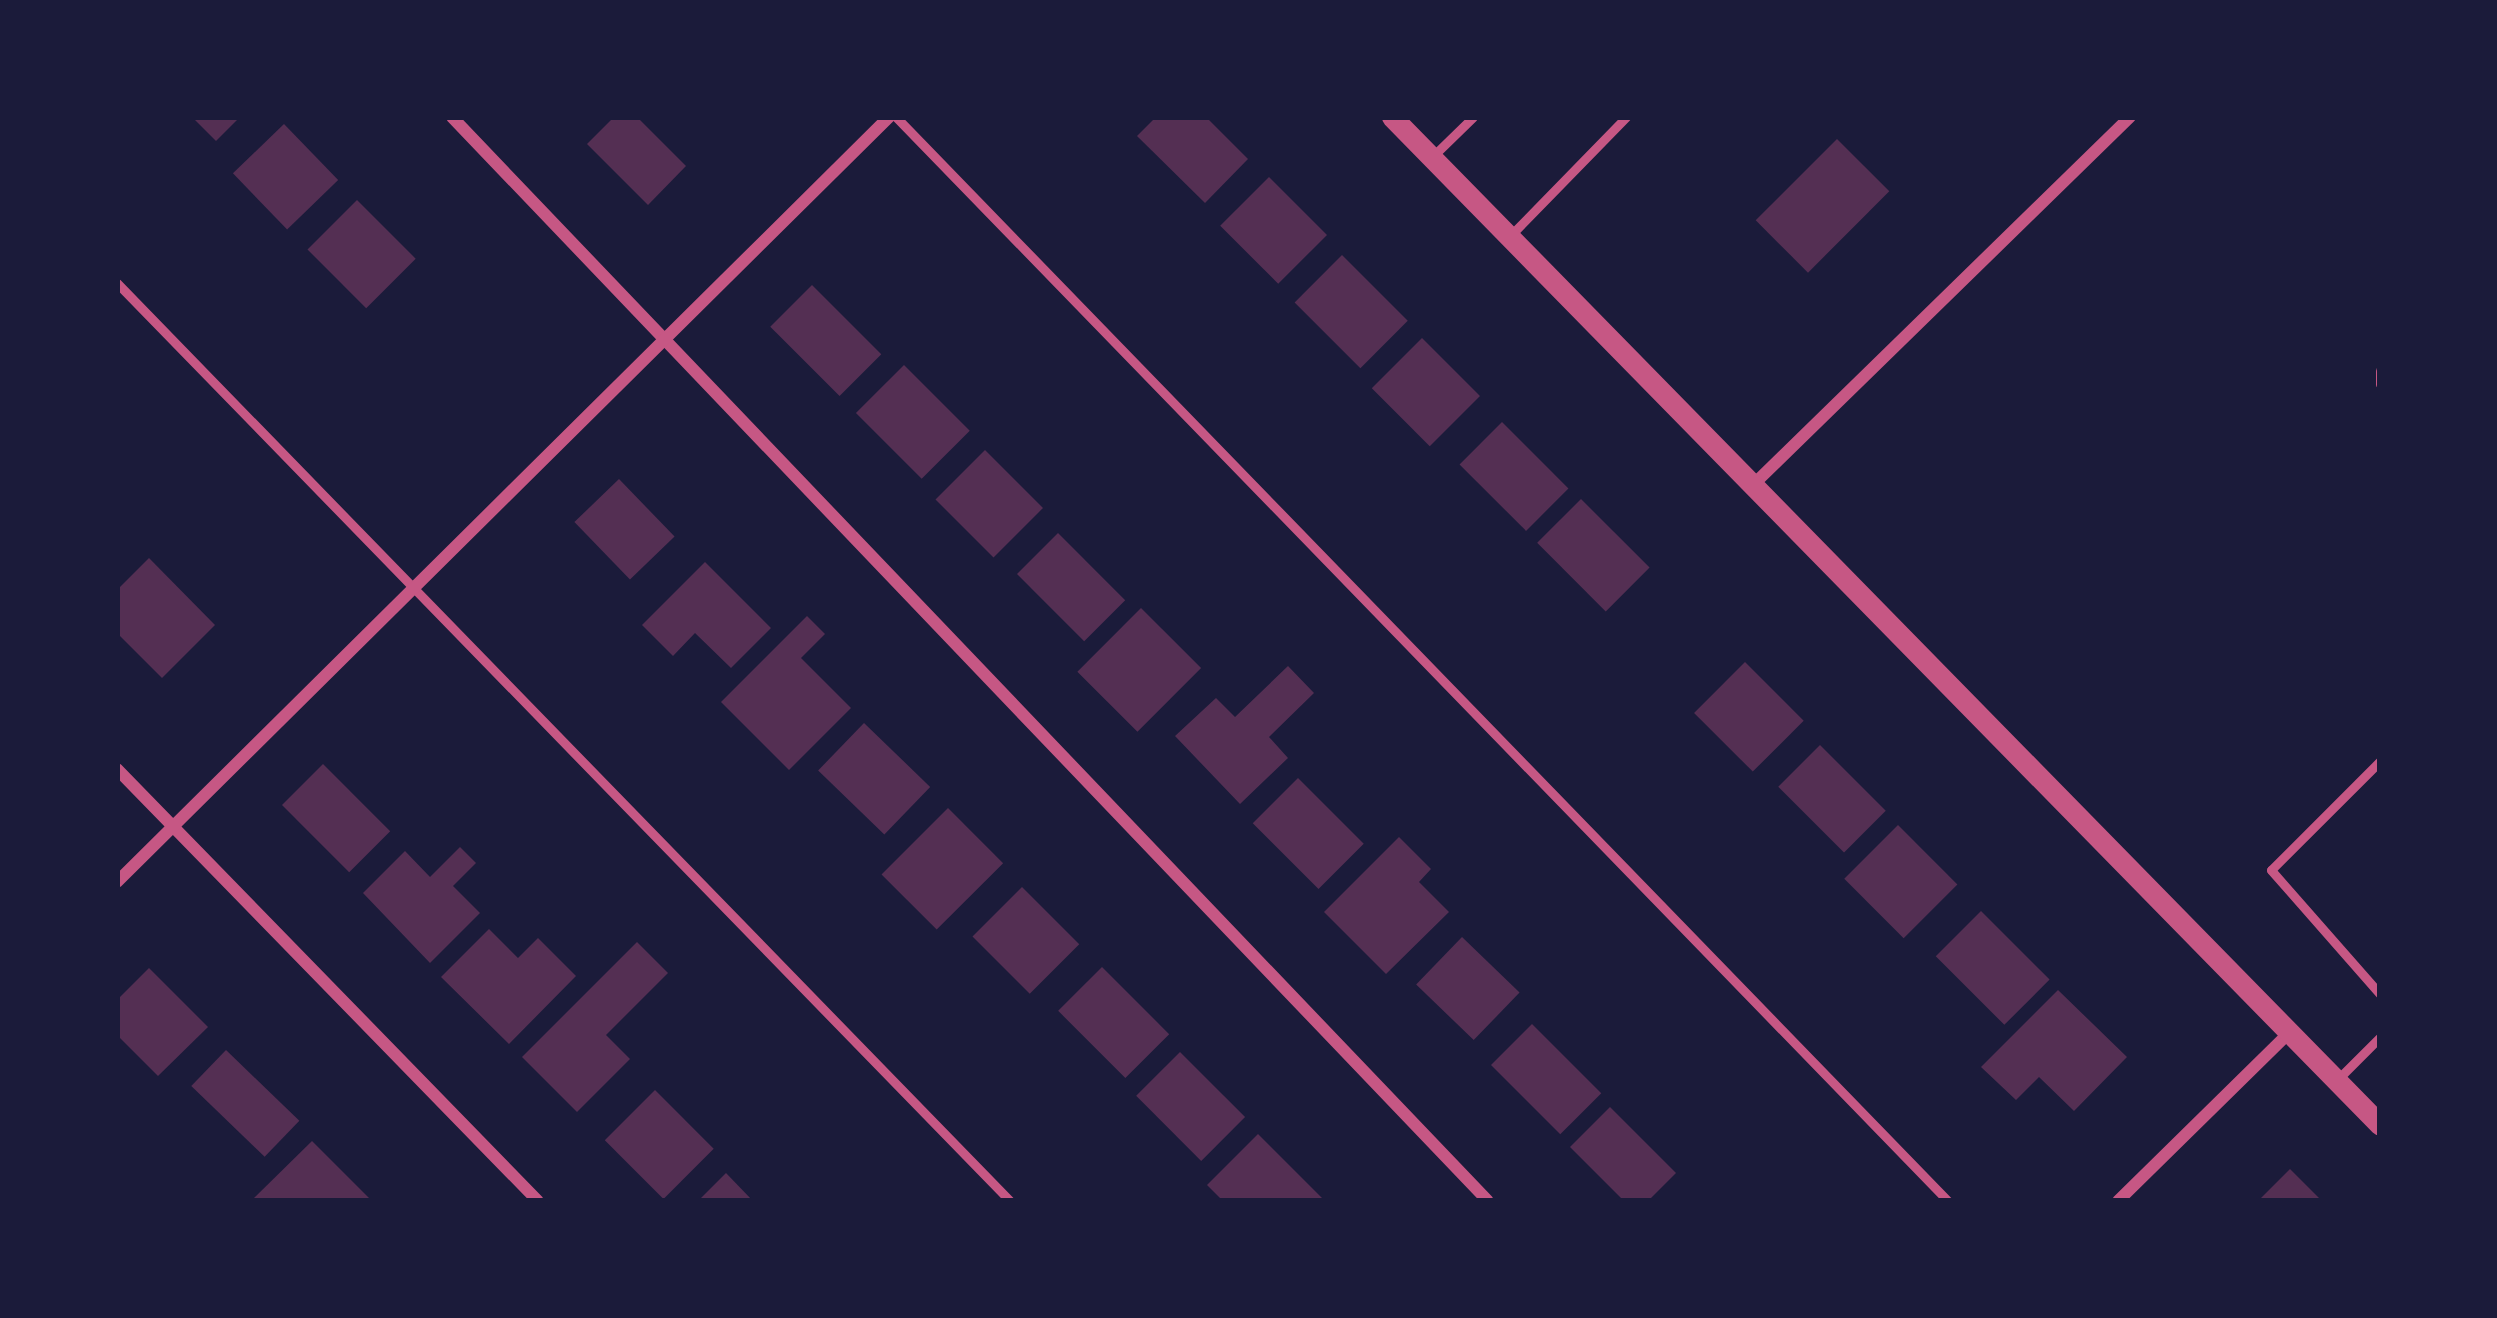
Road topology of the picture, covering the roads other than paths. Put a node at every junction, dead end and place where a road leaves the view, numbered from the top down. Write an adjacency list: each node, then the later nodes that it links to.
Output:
1 (452, 117): 10 (street)
2 (892, 117): 10 (street); 27 (lane)
3 (1392, 117): 7 (street)
4 (1473, 117): 7 (lane)
5 (1626, 117): 8 (lane)
6 (2130, 117): 13 (street)
7 (1432, 157): 8 (street)
8 (1510, 236): 13 (street)
9 (117, 283): 14 (lane)
10 (666, 337): 14 (street); 26 (street)
11 (2380, 371): 12 (lane)
12 (2380, 384)
13 (1754, 484): 20 (street)
14 (414, 587): 17 (street); 25 (lane)
15 (2380, 761): 19 (lane)
16 (117, 769): 17 (street)
17 (173, 826): 18 (street); 24 (street)
18 (117, 882)
19 (2380, 994)
20 (2290, 1033): 22 (street); 28 (street)
21 (2380, 1037): 22 (lane)
22 (2337, 1081): 23 (street)
23 (2380, 1125)
24 (538, 1201)
25 (1010, 1201)
26 (1488, 1201)
27 (1948, 1201)
28 (2118, 1201)

